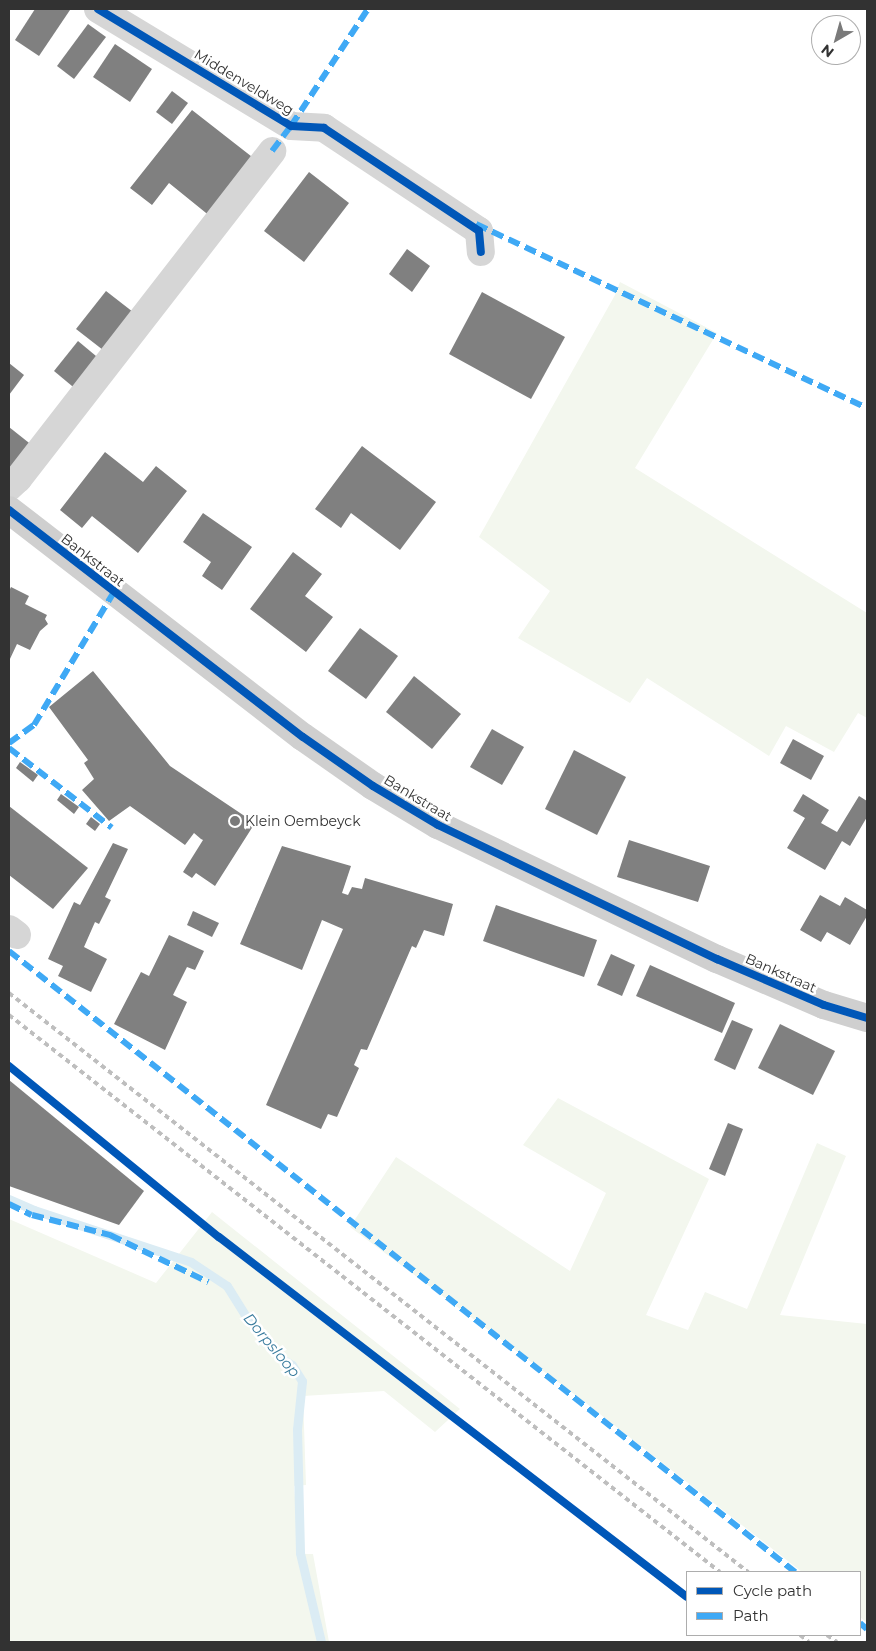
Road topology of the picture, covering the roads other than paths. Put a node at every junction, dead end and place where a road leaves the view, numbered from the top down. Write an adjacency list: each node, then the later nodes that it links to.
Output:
1 (98, 9): 3 (street, Middenveldweg)
2 (272, 151): 4 (street)
3 (481, 252)
4 (9, 487)
5 (9, 510): 6 (street, Bankstraat)
6 (867, 1018)

